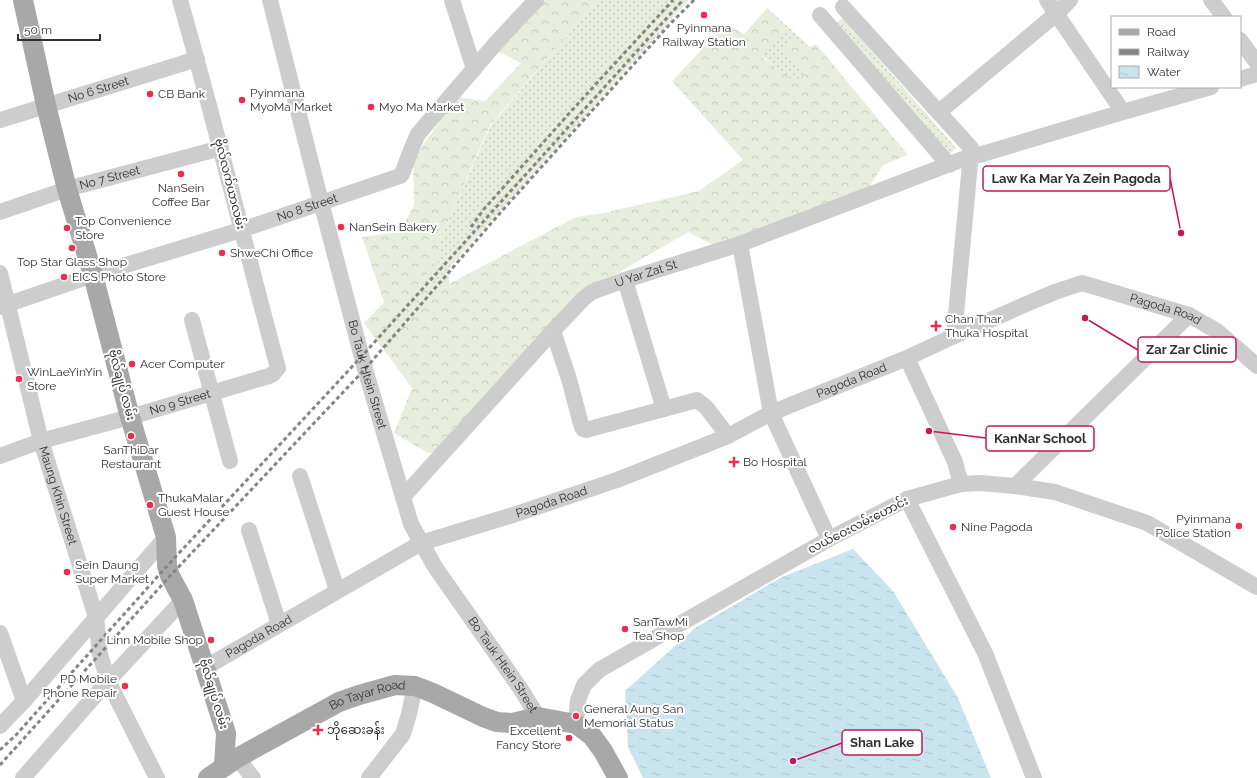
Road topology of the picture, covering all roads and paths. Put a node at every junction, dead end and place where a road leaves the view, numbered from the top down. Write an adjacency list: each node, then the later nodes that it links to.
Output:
1 (23, 0): 20 (main road, ဗိုလ်ချုပ် လမ်း)
2 (180, 0): 14 (street, ဗိုလ်လက်ယာလမ်း)
3 (270, 0): 27 (street, Bo Tauk Htein Street)
4 (452, 0): 16 (street)
5 (536, 0): 16 (street, No 8 Street)
6 (1047, 0): 10 (street)
7 (1070, 0): 10 (street)
8 (1211, 0): 12 (street)
9 (843, 7): 21 (street)
10 (1056, 14): 21 (street); 22 (street)
11 (820, 15): 25 (street)
12 (1223, 16)
13 (1241, 41): 15 (street)
14 (197, 59): 20 (street, No 6 Street); 24 (street, ဗိုလ်လက်ယာလမ်း)
15 (1257, 63)
16 (474, 69): 27 (street, No 8 Street)
17 (1257, 74): 18 (street)
18 (1241, 79)
19 (1207, 88): 22 (street, U Yar Zat St)
20 (46, 105): 23 (street, No 6 Street); 26 (main road, ဗိုလ်ချုပ် လမ်း)
21 (939, 112): 25 (street)
22 (1123, 112): 25 (street, U Yar Zat St)
23 (0, 120)
24 (221, 148): 26 (street, No 7 Street); 29 (street, ဗိုလ်လက်ယာလမ်း)
25 (967, 158): 30 (street, U Yar Zat St); 38 (street)
26 (67, 189): 28 (street, No 7 Street); 32 (main road, ဗိုလ်ချုပ် လမ်း)
27 (321, 202): 29 (street, No 8 Street); 53 (street, Bo Tauk Htein Street)
28 (0, 212)
29 (241, 230): 32 (street, No 8 Street); 41 (street, ဗိုလ်လက်ယာလမ်း)
30 (740, 244): 33 (street, U Yar Zat St); 44 (street)
31 (0, 273): 34 (street, Maung Khin Street)
32 (93, 275): 34 (street, No 8 Street); 45 (main road, ဗိုလ်ချုပ် လမ်း)
33 (625, 280): 37 (street, U Yar Zat St); 43 (street)
34 (4, 306): 47 (street, Maung Khin Street)
35 (1189, 315): 38 (street, Pagoda Road); 40 (street, Pagoda Road); 52 (street)
36 (192, 320): 42 (street)
37 (553, 330): 43 (street); 53 (street, U Yar Zat St)
38 (954, 336): 39 (street, Pagoda Road)
39 (907, 358): 44 (street, Pagoda Road); 51 (street)
40 (1257, 366)
41 (273, 372): 42 (street, No 9 Street)
42 (211, 393): 45 (street, No 9 Street); 49 (street)
43 (664, 408): 46 (street)
44 (771, 413): 46 (street, Pagoda Road); 57 (street)
45 (130, 418): 47 (street, No 9 Street); 56 (main road, ဗိုလ်ချုပ် လမ်း)
46 (728, 436): 58 (street, Pagoda Road)
47 (41, 440): 48 (street, No 9 Street); 62 (street, Maung Khin Street)
48 (0, 456)
49 (230, 461)
50 (300, 476): 60 (street)
51 (961, 484): 52 (street, လယ်ဝေးလမ်းဟောင်း); 54 (street, လယ်ဝေးလမ်းဟောင်း)
52 (1015, 486): 59 (street, လယ်ဝေးလမ်းဟောင်း)
53 (402, 497): 58 (street, Bo Tauk Htein Street)
54 (907, 499): 57 (street, လယ်ဝေးလမ်းဟောင်း); 79 (street)
55 (249, 530): 63 (street)
56 (166, 537): 61 (main road, ဗိုလ်ချုပ် လမ်း); 62 (street)
57 (829, 539): 70 (street, လယ်ဝေးလမ်းဟောင်း)
58 (421, 543): 60 (street, Pagoda Road); 69 (street, Bo Tauk Htein Street)
59 (1257, 587)
60 (337, 590): 63 (street, Pagoda Road)
61 (184, 600): 65 (main road, ဗိုလ်ချုပ် လမ်း); 66 (street)
62 (96, 617): 66 (street, Maung Khin Street); 68 (street)
63 (279, 624): 65 (street, Pagoda Road)
64 (0, 633): 68 (street)
65 (206, 667): 72 (main road, ဗိုလ်ချုပ် လမ်း)
66 (108, 681): 74 (street); 75 (street, Maung Khin Street)
67 (415, 686): 69 (main road, Bo Tayar Road); 72 (main road, Bo Tayar Road); 78 (street)
68 (24, 701): 71 (street)
69 (538, 717): 70 (main road)
70 (576, 724): 73 (main road)
71 (0, 726)
72 (231, 762): 76 (main road, Bo Tayar Road); 77 (street)
73 (615, 777)
74 (23, 778)
75 (157, 778)
76 (208, 778)
77 (253, 778)
78 (369, 778)
79 (1034, 778)

